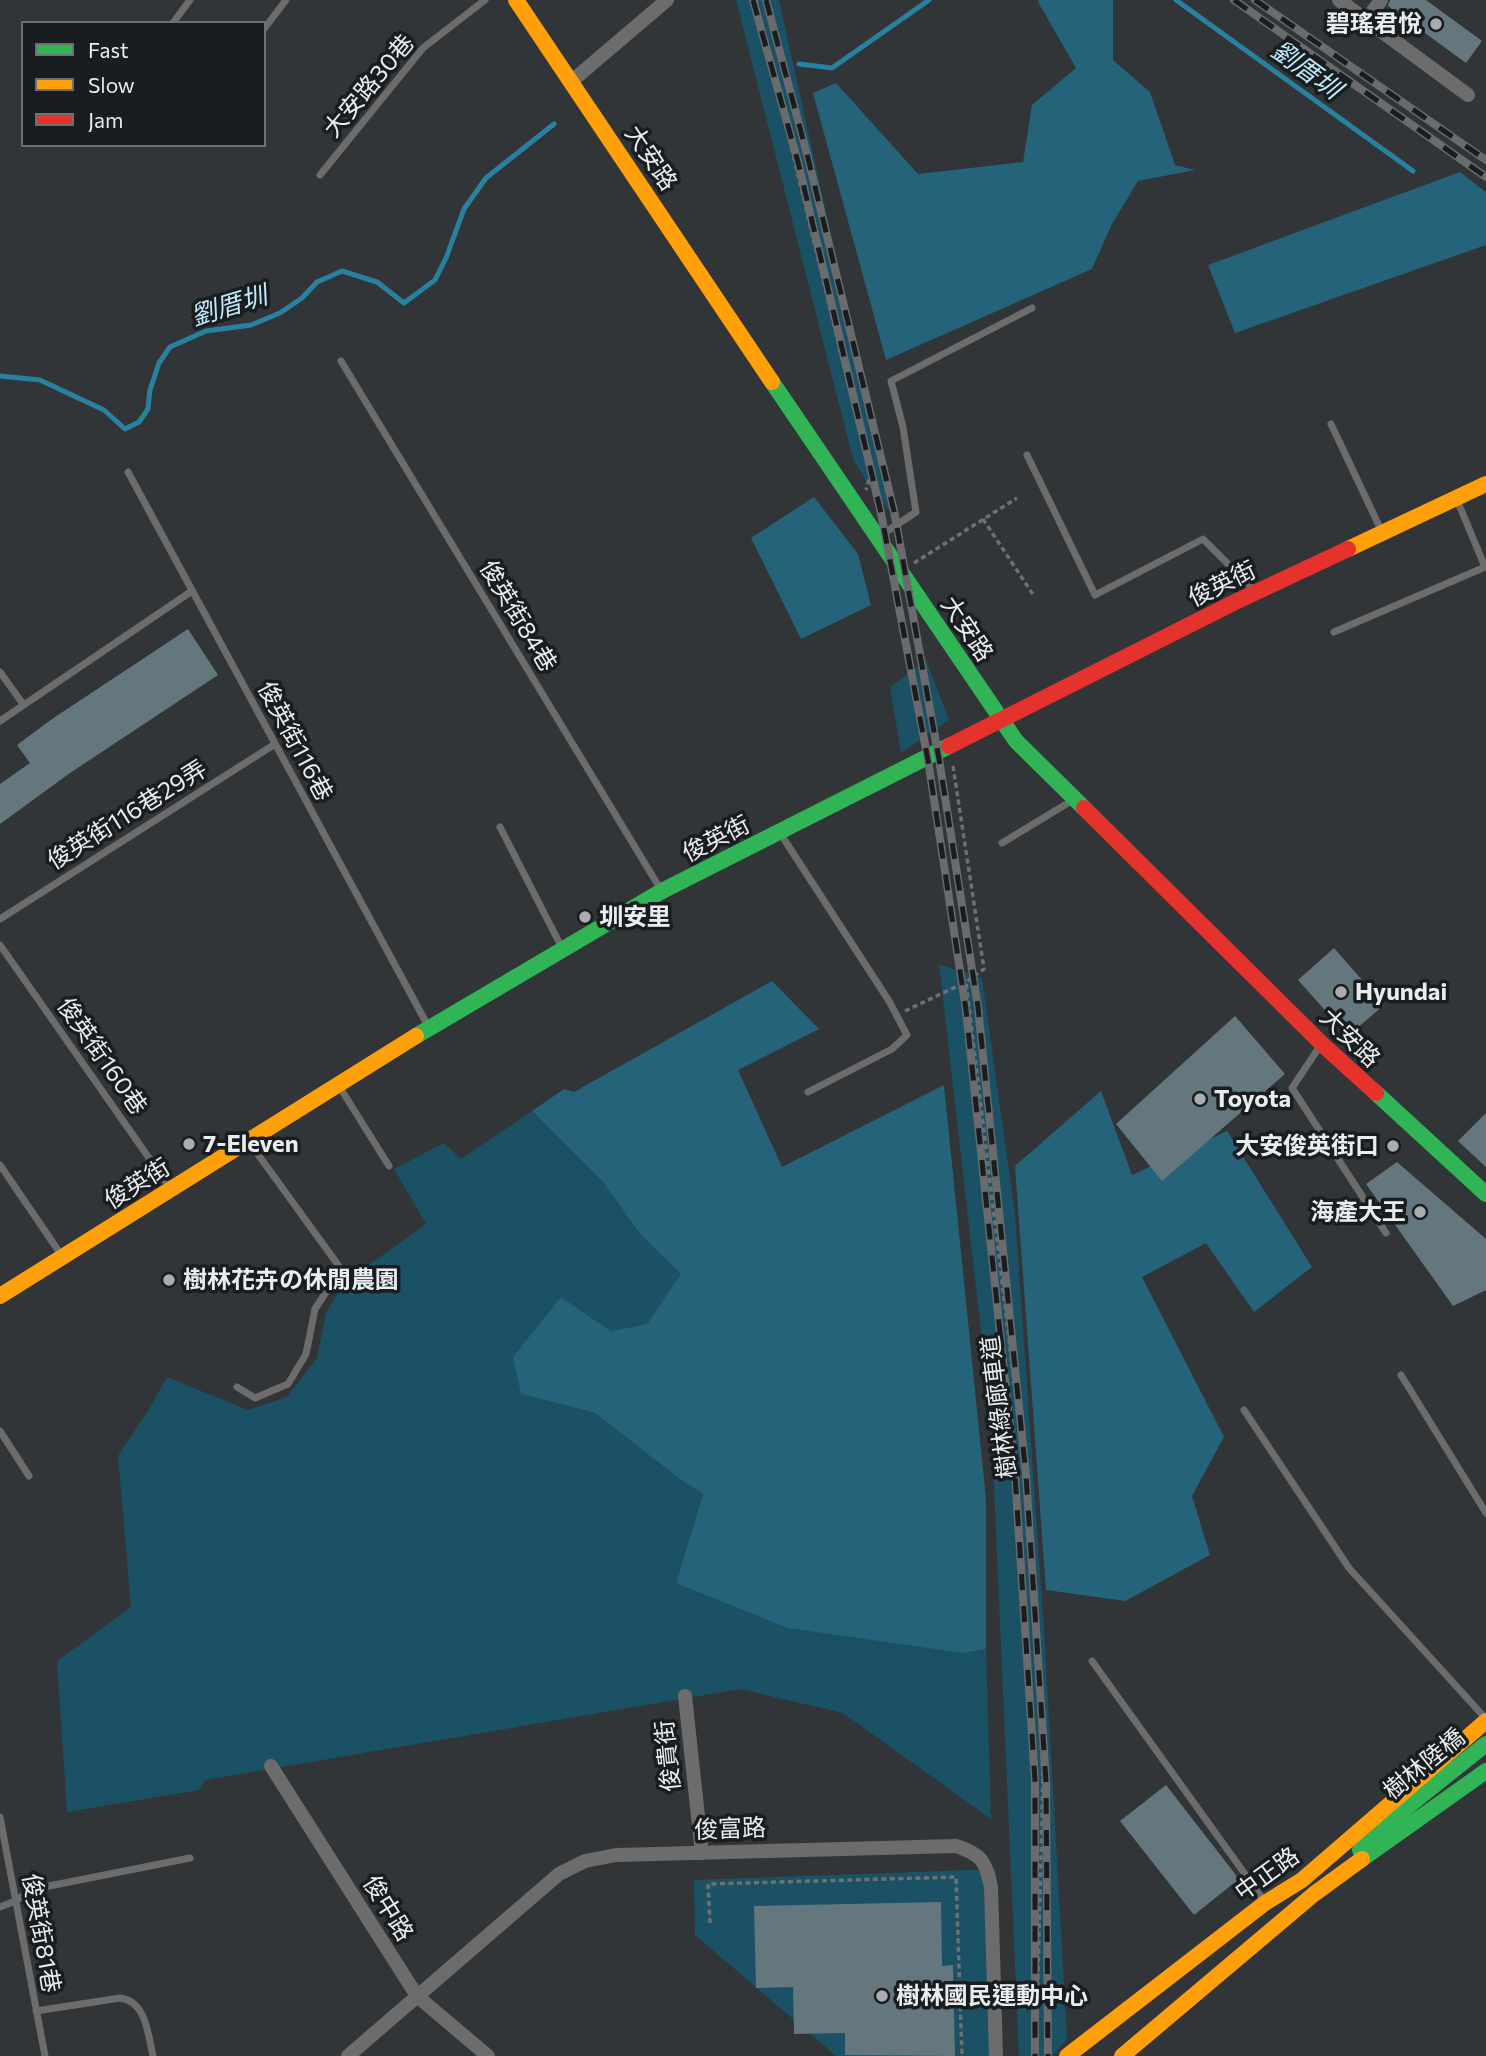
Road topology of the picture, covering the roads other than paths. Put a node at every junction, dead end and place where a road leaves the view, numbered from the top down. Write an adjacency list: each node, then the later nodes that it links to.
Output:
1 (190, 0): 9 (lane)
2 (286, 0): 10 (lane)
3 (485, 0): 13 (lane, 大安路30巷)
4 (516, 0): 11 (street, 大安路)
5 (667, 0): 11 (street)
6 (1339, 0): 8 (street)
7 (1381, 0): 8 (street)
8 (1367, 19): 12 (street)
9 (174, 21)
10 (266, 26)
11 (572, 81): 22 (street, 大安路)
12 (1468, 94)
13 (320, 175)
14 (1031, 308): 22 (lane)
15 (341, 360): 35 (lane, 俊英街84巷)
16 (1331, 424): 21 (lane)
17 (1027, 455): 24 (lane)
18 (128, 472): 23 (lane, 俊英街116巷)
19 (1486, 484): 20 (street, 俊英街)
20 (1457, 498): 21 (street, 俊英街); 25 (lane)
21 (1382, 533): 24 (street, 俊英街)
22 (877, 538): 28 (street, 大安路)
23 (192, 591): 27 (lane); 30 (lane, 俊英街116巷)
24 (1257, 592): 28 (street, 俊英街)
25 (1334, 632)
26 (0, 672): 27 (lane)
27 (23, 704): 29 (lane)
28 (1002, 720): 31 (street, 大安路); 33 (street, 俊英街)
29 (0, 721)
30 (275, 744): 36 (lane, 俊英街116巷29弄); 39 (lane, 俊英街116巷)
31 (1074, 799): 34 (lane); 40 (street, 大安路)
32 (500, 827): 38 (lane)
33 (780, 832): 35 (street, 俊英街); 42 (lane)
34 (1002, 843)
35 (662, 891): 38 (street, 俊英街)
36 (0, 919)
37 (0, 945): 46 (lane, 俊英街160巷)
38 (562, 948): 39 (street, 俊英街)
39 (429, 1028): 41 (street, 俊英街)
40 (1322, 1044): 47 (street, 大安路); 48 (lane)
41 (338, 1085): 43 (street, 俊英街); 45 (lane)
42 (808, 1092)
43 (249, 1141): 46 (street, 俊英街); 52 (lane)
44 (0, 1165): 49 (lane)
45 (388, 1166)
46 (172, 1190): 49 (street, 俊英街)
47 (1486, 1194)
48 (1387, 1233)
49 (63, 1256): 50 (street, 俊英街)
50 (0, 1296)
51 (1401, 1375): 56 (lane)
52 (237, 1387)
53 (1244, 1410): 59 (lane)
54 (0, 1431): 55 (lane)
55 (29, 1476)
56 (1486, 1513)
57 (1092, 1661): 70 (lane)
58 (685, 1696): 65 (street, 俊貴街)
59 (1486, 1720): 67 (street, 中正路)
60 (1486, 1744): 64 (street, 樹林陸橋)
61 (271, 1766): 72 (street, 俊中路)
62 (1486, 1771): 68 (street, 中正路)
63 (0, 1816): 69 (lane, 俊英街81巷)
64 (1391, 1820): 67 (street); 68 (street)
65 (702, 1853): 72 (street, 俊富路); 78 (street, 俊富路)
66 (190, 1858): 69 (lane)
67 (1301, 1880): 70 (street, 中正路)
68 (1314, 1894): 80 (street, 中正路)
69 (16, 1902): 71 (lane); 73 (lane, 俊英街81巷)
70 (1265, 1902): 79 (street, 中正路)
71 (0, 1907)
72 (417, 1996): 76 (street, 俊富路); 77 (street, 俊中路)
73 (36, 2011): 74 (lane, 俊英街81巷); 75 (lane)
74 (45, 2056)
75 (153, 2056)
76 (348, 2056)
77 (488, 2056)
78 (996, 2056)
79 (1067, 2056)
80 (1122, 2056)

